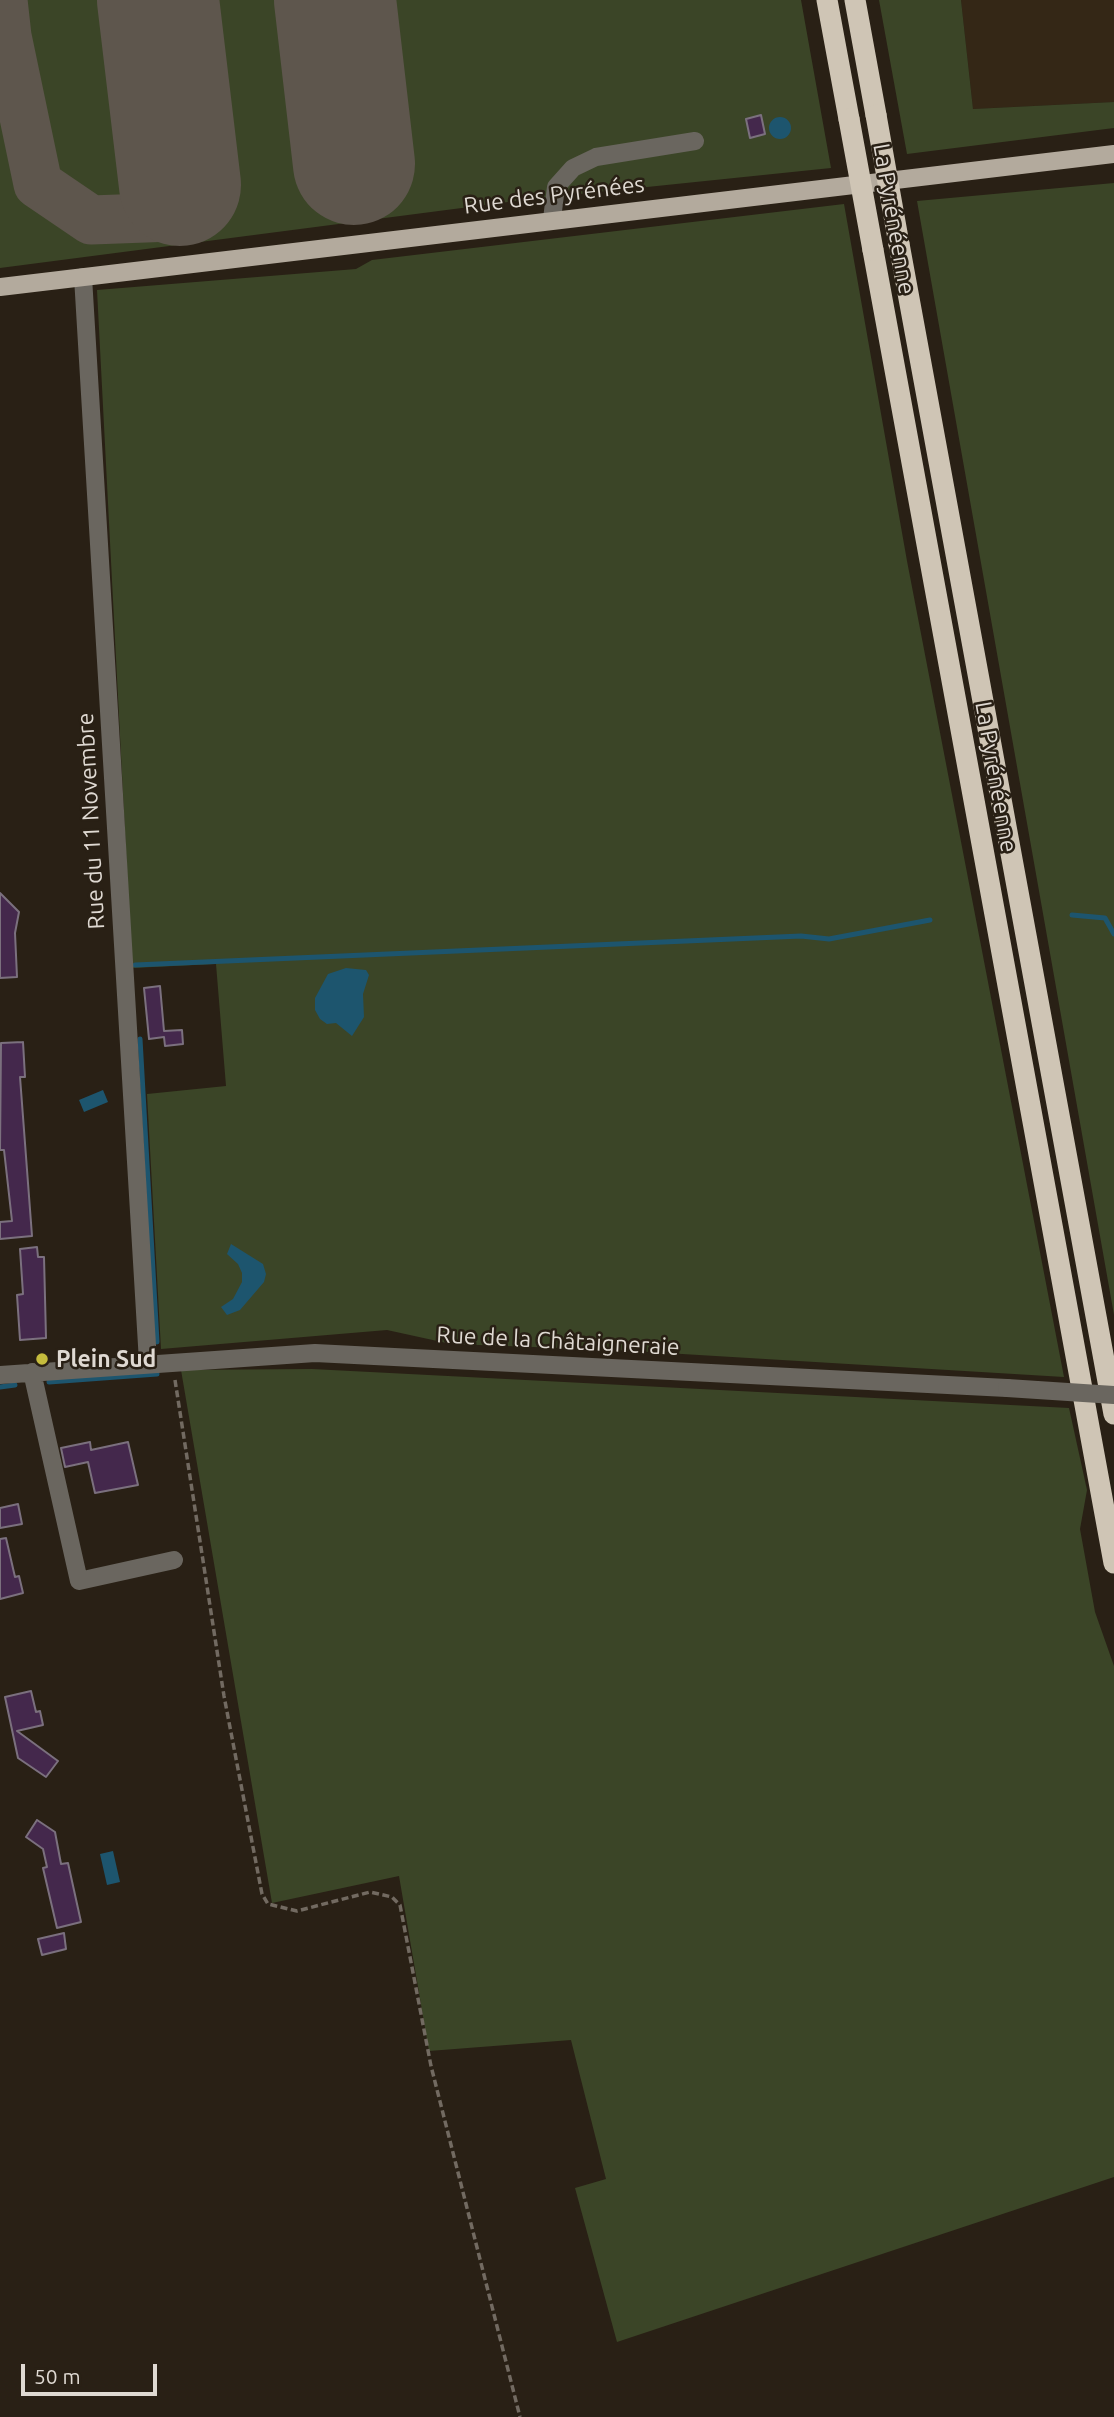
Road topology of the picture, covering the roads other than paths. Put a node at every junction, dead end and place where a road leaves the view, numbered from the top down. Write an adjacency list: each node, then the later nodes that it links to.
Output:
1 (827, 0): 14 (highway, La Pyrénéenne, bridge)
2 (855, 0): 12 (highway, La Pyrénéenne, bridge)
3 (695, 141): 5 (street)
4 (1114, 155): 5 (main road, Rue des Pyrénées)
5 (552, 219): 6 (main road, Rue des Pyrénées)
6 (83, 277): 7 (main road, Rue des Pyrénées); 8 (street, Rue du 11 Novembre)
7 (0, 287)
8 (148, 1362): 9 (street, Rue de la Châtaigneraie); 11 (street, Rue de la Châtaigneraie, bridge)
9 (32, 1372): 10 (street, Rue de la Châtaigneraie); 13 (street)
10 (0, 1375)
11 (1114, 1395)
12 (1114, 1415)
13 (174, 1560)
14 (1114, 1563)

